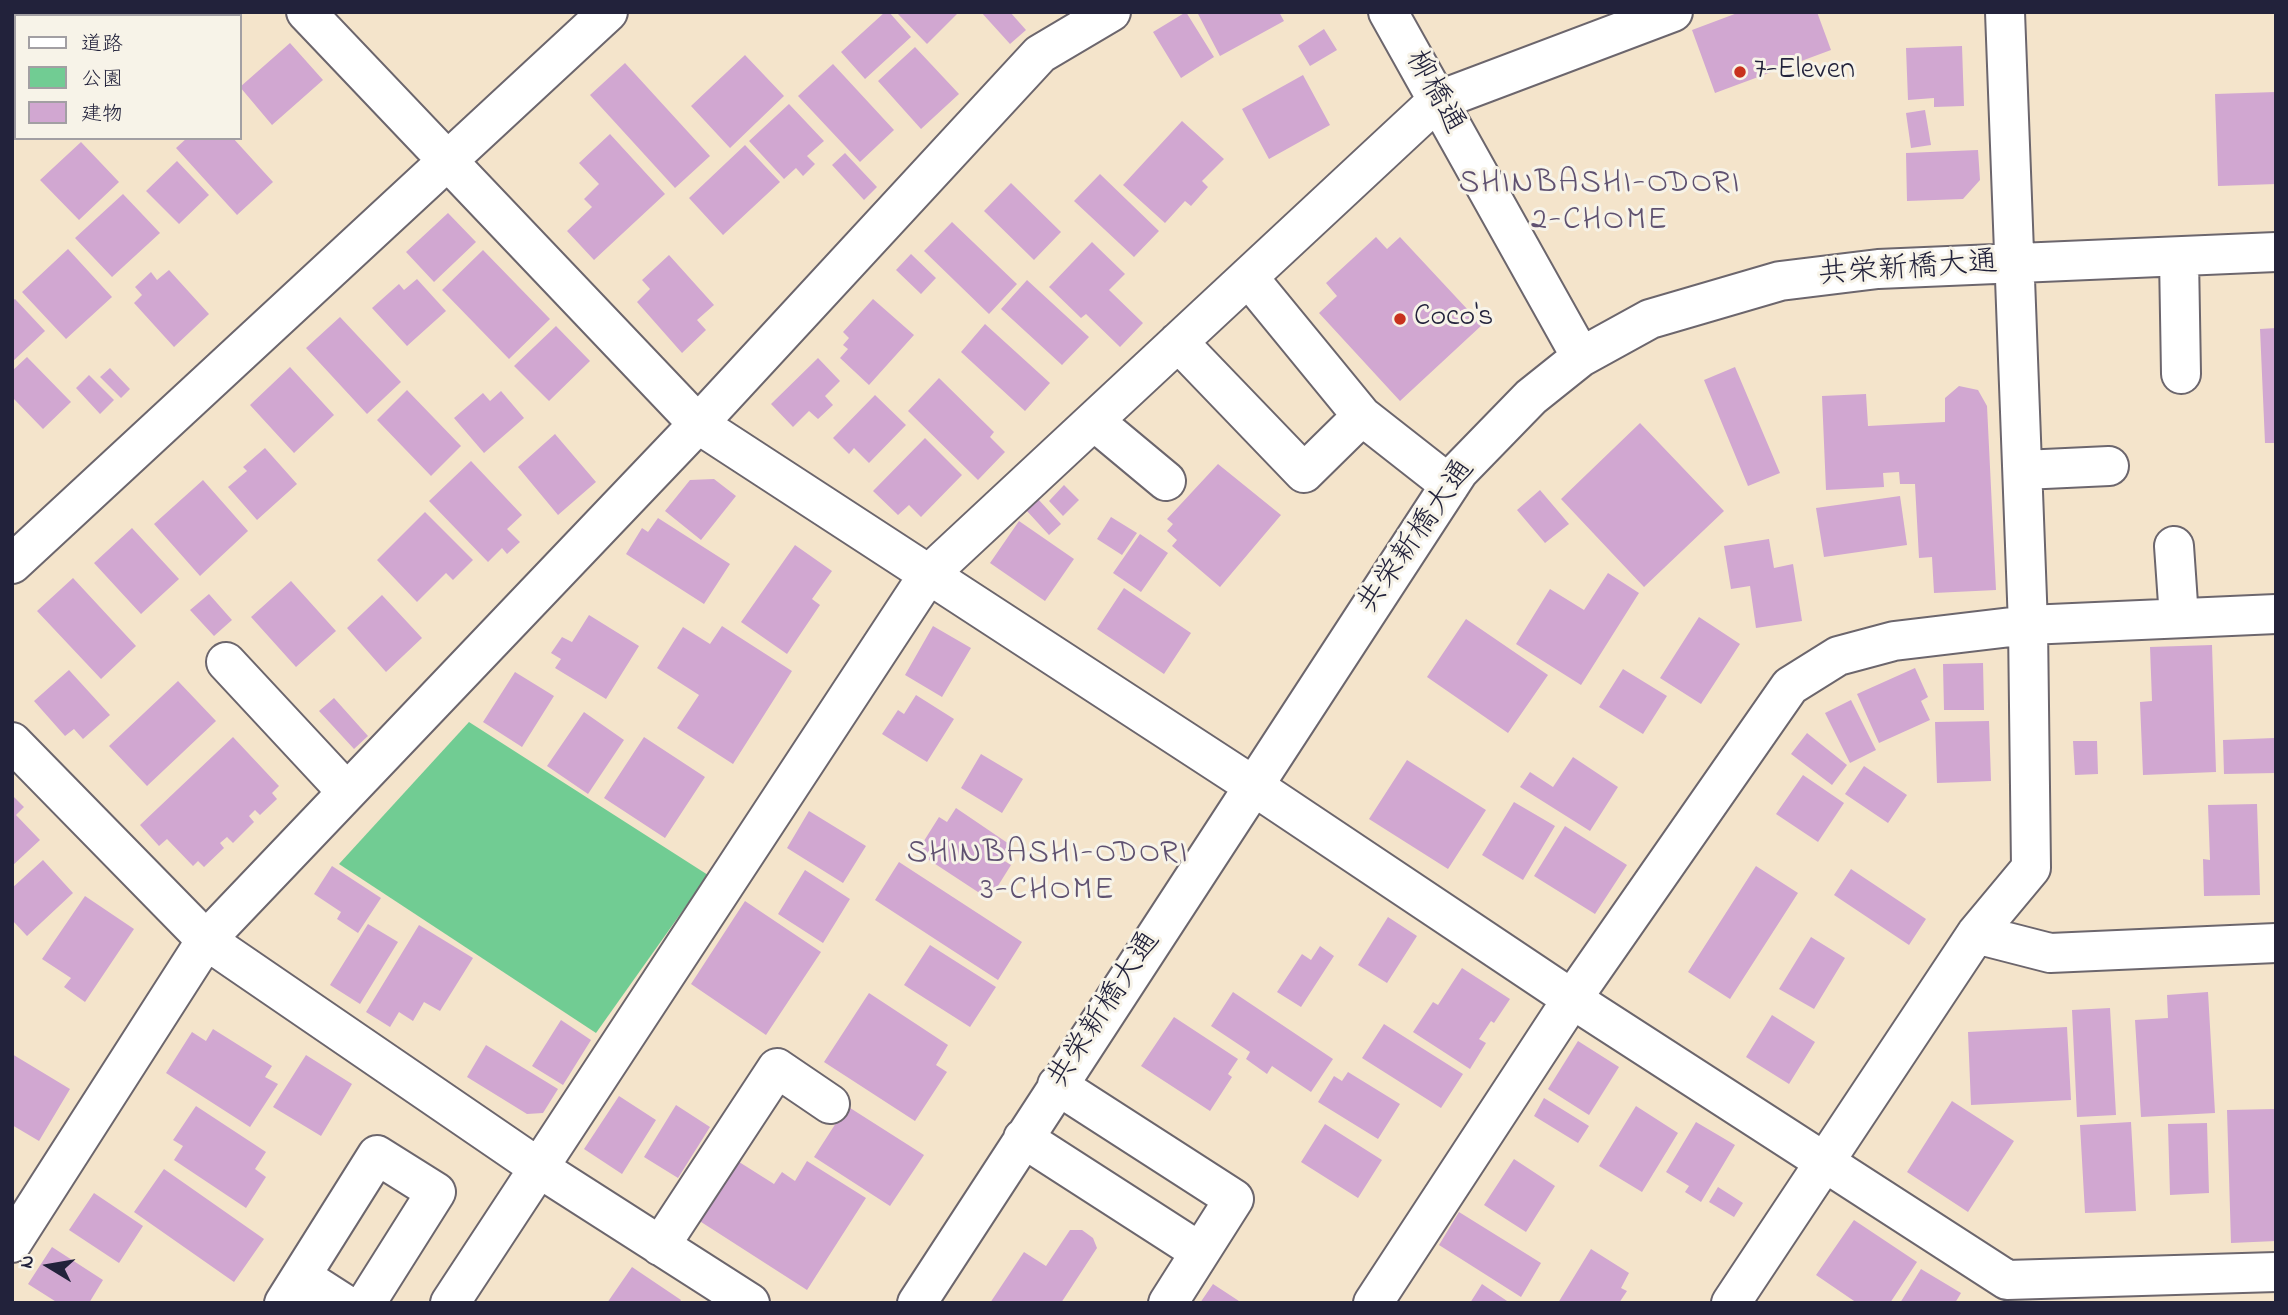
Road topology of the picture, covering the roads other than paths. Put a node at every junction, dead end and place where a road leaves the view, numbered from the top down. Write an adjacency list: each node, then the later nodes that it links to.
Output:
1 (306, 12): 8 (street)
2 (608, 12): 8 (street)
3 (1111, 12): 18 (street)
4 (1388, 12): 7 (street, 柳橋通)
5 (1673, 12): 7 (street)
6 (2005, 12): 11 (street)
7 (1437, 100): 12 (street); 14 (street, 柳橋通)
8 (447, 162): 18 (street); 24 (street)
9 (2276, 252): 10 (street, 共栄新橋大通)
10 (2179, 257): 11 (street, 共栄新橋大通); 15 (street)
11 (2015, 264): 14 (street, 共栄新橋大通); 20 (street)
12 (1248, 277): 13 (street); 16 (street)
13 (1178, 342): 16 (street); 17 (street)
14 (1581, 357): 22 (street, 共栄新橋大通)
15 (2182, 374)
16 (1362, 416): 22 (street)
17 (1094, 421): 21 (street); 25 (street)
18 (698, 424): 25 (street); 32 (street)
19 (2109, 466): 20 (street)
20 (2023, 470): 28 (street)
21 (1166, 481)
22 (1450, 485): 31 (street, 共栄新橋大通)
23 (2174, 547): 27 (street)
24 (12, 564)
25 (928, 575): 31 (street); 41 (street)
26 (2276, 614): 27 (street)
27 (2179, 618): 28 (street)
28 (2028, 625): 33 (street); 36 (street)
29 (226, 662): 32 (street)
30 (12, 742): 34 (street)
31 (1252, 785): 36 (street); 37 (street, 共栄新橋大通)
32 (348, 792): 34 (street)
33 (1976, 934): 35 (street); 40 (street)
34 (206, 940): 41 (street); 42 (street)
35 (2276, 943)
36 (1572, 999): 40 (street); 54 (street)
37 (1058, 1085): 39 (street, 共栄新橋大通); 44 (street)
38 (830, 1104): 43 (street)
39 (1023, 1139): 44 (street); 52 (street, 共栄新橋大通)
40 (1823, 1161): 47 (street); 55 (street)
41 (539, 1168): 43 (street); 50 (street)
42 (12, 1243)
43 (660, 1246): 51 (street)
44 (1200, 1252): 53 (street)
45 (2276, 1272): 47 (street)
46 (292, 1289): 48 (street); 49 (street)
47 (2007, 1291)
48 (343, 1303)
49 (366, 1303)
50 (450, 1303)
51 (750, 1303)
52 (917, 1303)
53 (1168, 1303)
54 (1373, 1303)
55 (1731, 1303)

